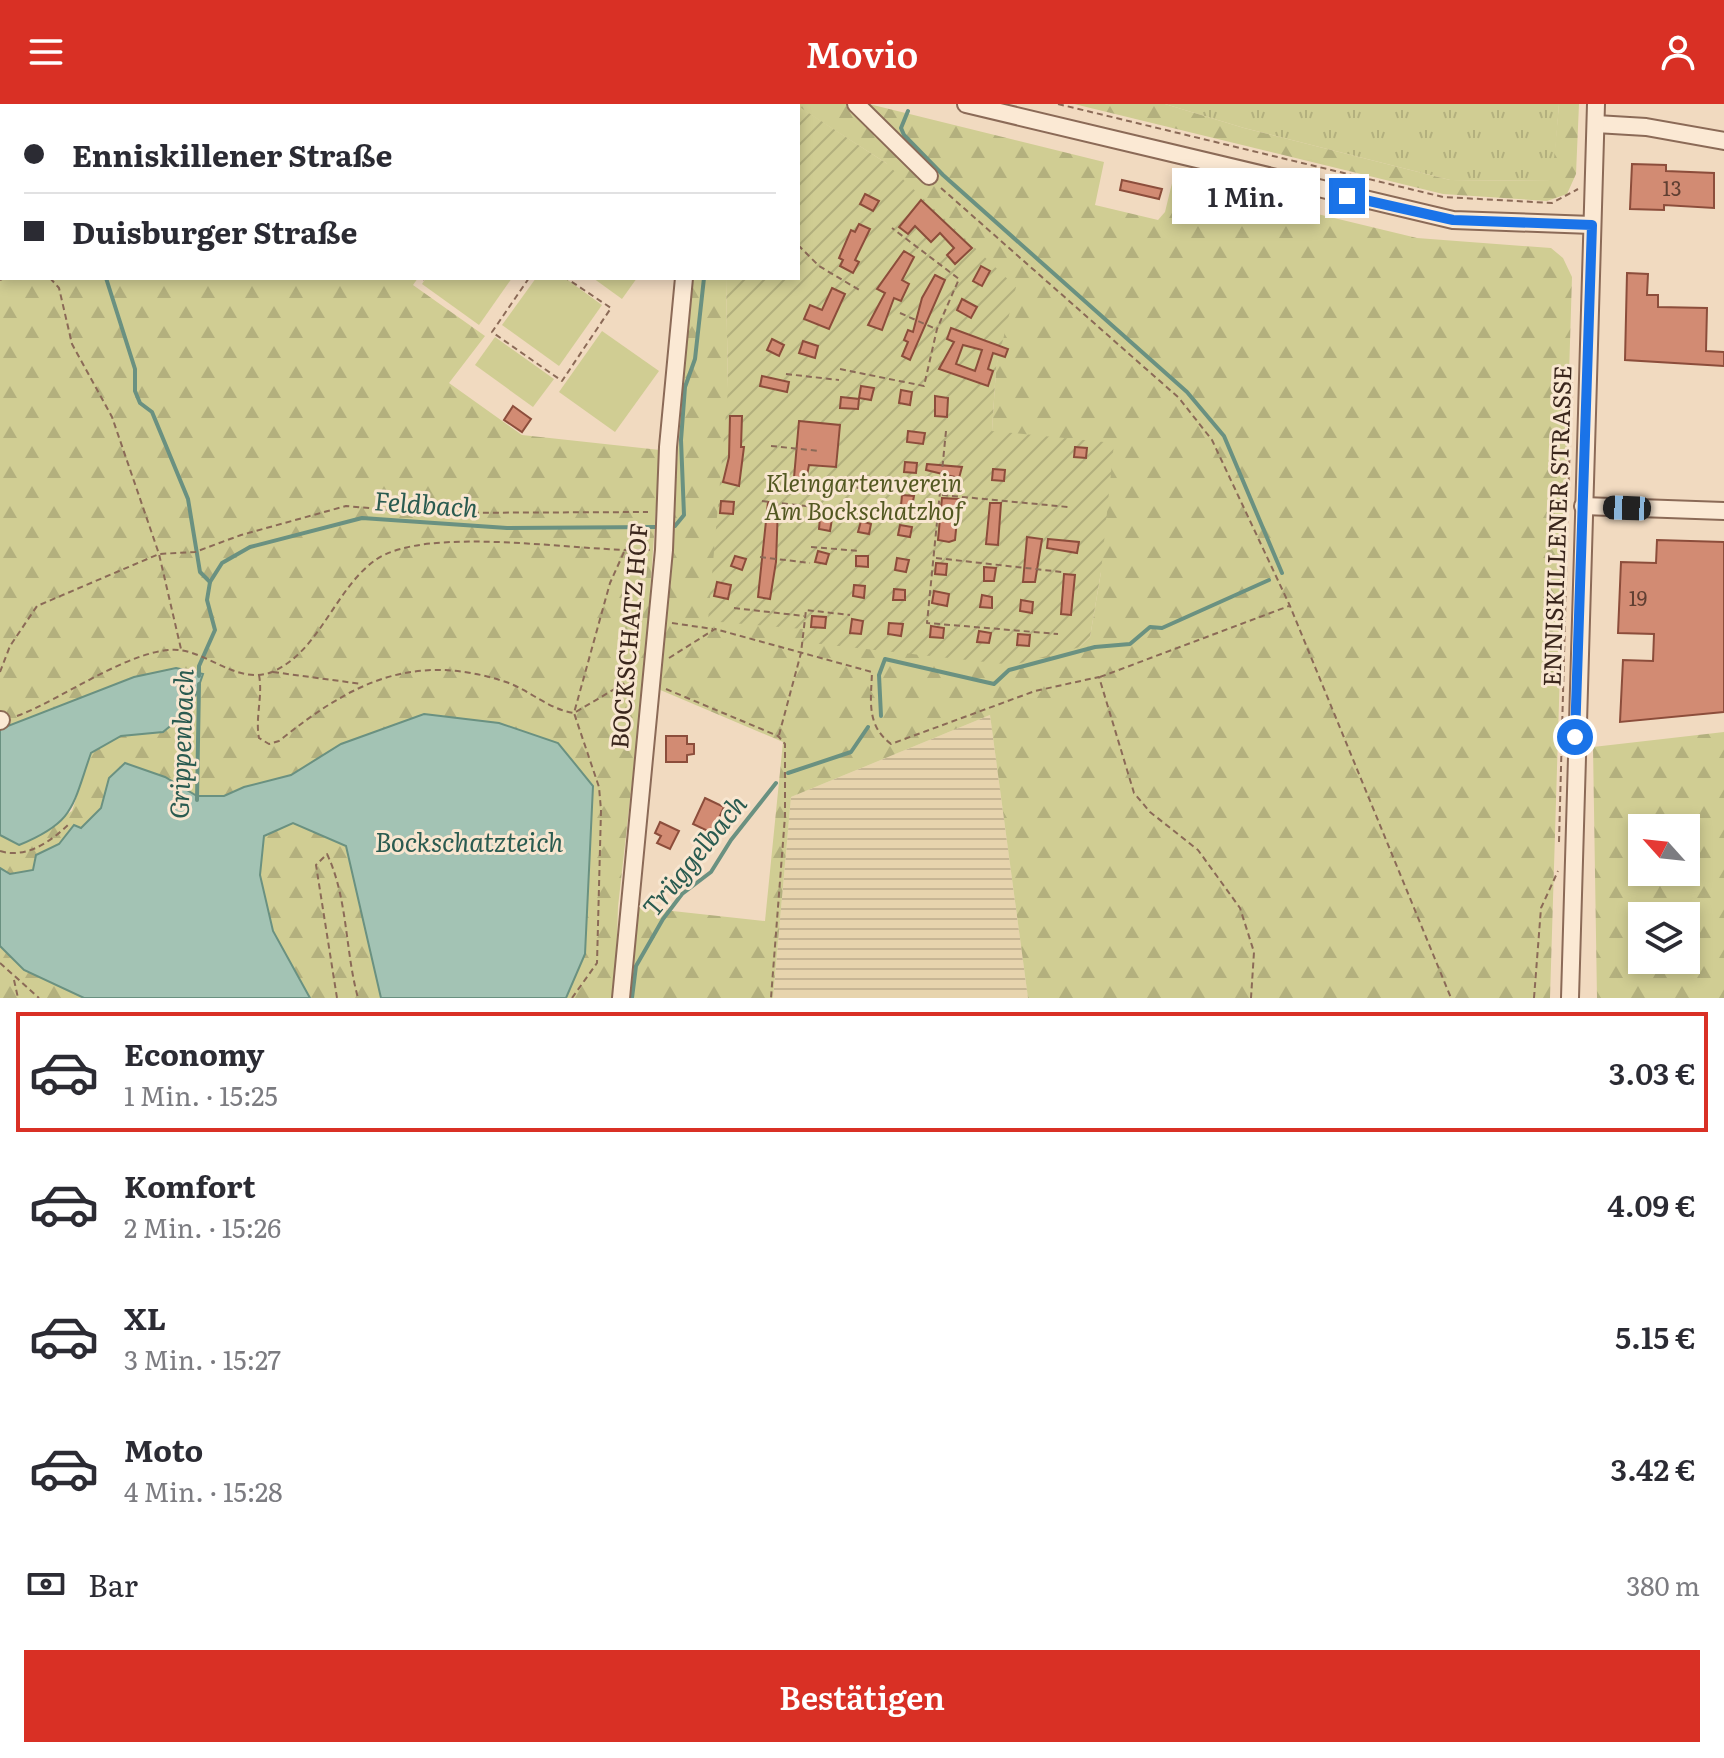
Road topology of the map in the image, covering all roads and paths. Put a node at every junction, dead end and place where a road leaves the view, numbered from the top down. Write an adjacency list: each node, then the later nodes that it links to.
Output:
1 (856, 104): 7 (street)
2 (966, 104): 9 (street)
3 (1058, 104): 8 (path)
4 (1596, 104): 5 (street, ENNISKILLENER STRASSE)
5 (1596, 124): 6 (street); 9 (street, ENNISKILLENER STRASSE)
6 (1724, 141)
7 (929, 176): 43 (path)
8 (1578, 188)
9 (1592, 225): 29 (street, ENNISKILLENER STRASSE)
10 (892, 228): 18 (path)
11 (800, 247): 16 (path)
12 (52, 280): 38 (path)
13 (528, 280): 14 (path)
14 (569, 280)
15 (684, 280): 33 (street, BOCKSCHATZ HOF)
16 (861, 291)
17 (900, 313): 18 (path)
18 (937, 329): 19 (path)
19 (840, 369)
20 (786, 374): 21 (path)
21 (839, 380)
22 (946, 431): 27 (path)
23 (771, 446): 24 (path)
24 (820, 451)
25 (817, 484): 26 (path)
26 (859, 488)
27 (940, 495): 31 (path); 40 (path)
28 (762, 501): 30 (path)
29 (1583, 506): 32 (street); 76 (street, ENNISKILLENER STRASSE)
30 (815, 507)
31 (1068, 507)
32 (1724, 511)
33 (666, 512): 35 (street, BOCKSCHATZ HOF); 38 (path)
34 (811, 547): 37 (path)
35 (664, 550): 36 (path); 47 (street, BOCKSCHATZ HOF)
36 (625, 551): 53 (path); 58 (path)
37 (860, 551)
38 (159, 554): 50 (path); 52 (path)
39 (760, 557): 41 (path)
40 (934, 558): 42 (path); 49 (path)
41 (810, 563)
42 (1062, 572)
43 (1290, 606): 56 (path); 74 (path)
44 (734, 608): 46 (path)
45 (850, 615): 46 (path)
46 (805, 616): 51 (path)
47 (656, 617): 48 (path); 55 (street, BOCKSCHATZ HOF)
48 (715, 629): 51 (path); 55 (path)
49 (1058, 634)
50 (181, 650): 54 (path); 59 (path)
51 (801, 653): 56 (path); 60 (path)
52 (0, 672)
53 (272, 672): 54 (path); 57 (path)
54 (259, 675): 57 (path)
55 (650, 675): 58 (path); 60 (path); 71 (street, BOCKSCHATZ HOF)
56 (1099, 677): 73 (path)
57 (364, 684): 58 (path)
58 (574, 713): 70 (path)
59 (1, 720)
60 (778, 736): 72 (path)
61 (68, 825): 62 (path)
62 (0, 851)
63 (1558, 871): 75 (path)
64 (0, 963): 65 (path)
65 (13, 977): 66 (path); 67 (path)
66 (18, 998)
67 (39, 998)
68 (337, 998): 69 (path)
69 (358, 998)
70 (572, 998)
71 (621, 998)
72 (771, 998)
73 (1251, 998)
74 (1451, 998)
75 (1534, 998)
76 (1570, 998)

